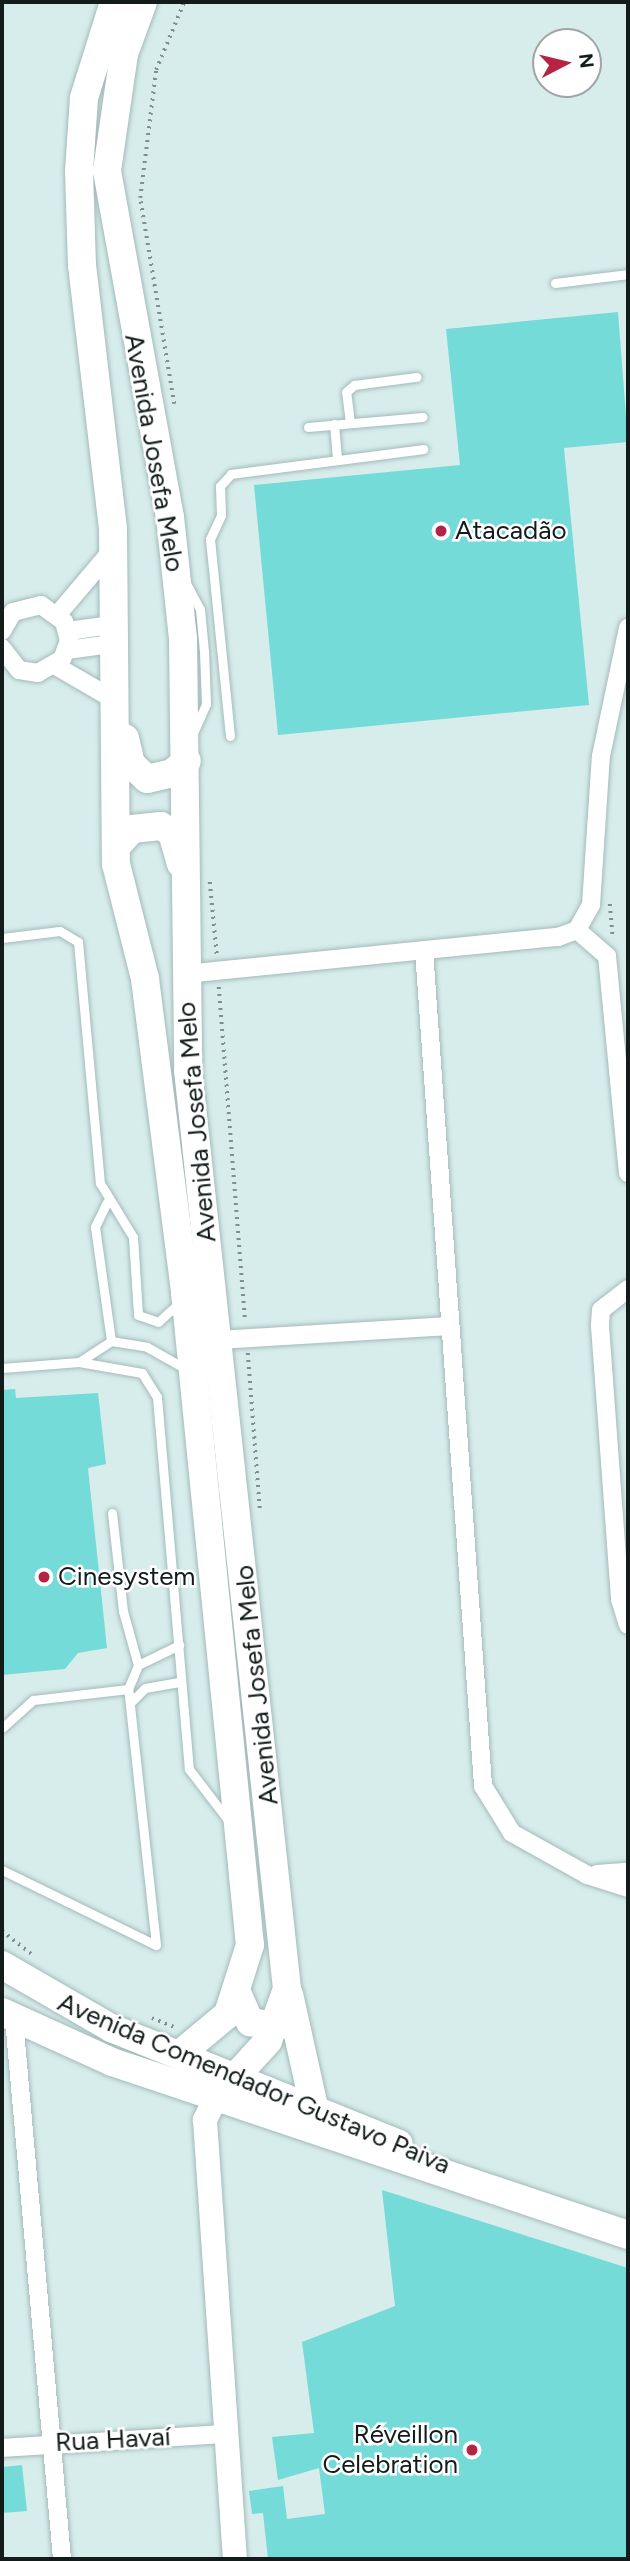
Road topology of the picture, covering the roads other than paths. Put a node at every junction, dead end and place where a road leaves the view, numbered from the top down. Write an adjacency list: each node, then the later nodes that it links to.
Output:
1 (114, 2): 12 (main road, Avenida Josefa Melo)
2 (143, 2): 13 (main road, Avenida Josefa Melo)
3 (628, 274): 4 (lane)
4 (555, 283)
5 (416, 377): 7 (lane)
6 (424, 417): 7 (lane)
7 (349, 423): 8 (lane)
8 (334, 424): 9 (lane); 11 (lane)
9 (308, 427)
10 (424, 449): 11 (lane)
11 (337, 460): 21 (lane)
12 (114, 548): 14 (street); 18 (main road, Avenida Josefa Melo)
13 (176, 569): 22 (lane); 26 (main road, Avenida Josefa Melo)
14 (58, 614): 16 (street); 17 (street)
15 (628, 628): 29 (street)
16 (2, 631)
17 (68, 631): 18 (street); 20 (street)
18 (118, 634): 20 (street); 24 (main road, Avenida Josefa Melo)
19 (2, 648): 23 (street)
20 (67, 650): 23 (street)
21 (221, 650): 22 (lane); 25 (lane)
22 (204, 651): 26 (lane)
23 (55, 666): 24 (street)
24 (118, 706): 26 (main road); 27 (main road, Avenida Josefa Melo)
25 (230, 736)
26 (187, 752): 28 (main road, Avenida Josefa Melo)
27 (116, 847): 28 (main road); 36 (main road, Avenida Josefa Melo)
28 (186, 908): 32 (main road, Avenida Josefa Melo)
29 (577, 930): 31 (street); 33 (street)
30 (2, 938): 34 (lane)
31 (424, 950): 32 (street); 37 (street)
32 (185, 974): 39 (main road, Avenida Josefa Melo)
33 (628, 1173)
34 (107, 1202): 36 (lane); 38 (lane)
35 (628, 1289): 44 (street)
36 (186, 1292): 42 (main road, Avenida Josefa Melo)
37 (449, 1326): 39 (street); 54 (street)
38 (111, 1341): 40 (lane); 42 (lane)
39 (233, 1341): 57 (main road, Avenida Josefa Melo)
40 (79, 1362): 41 (lane); 45 (lane)
41 (2, 1368)
42 (195, 1374): 51 (main road, Avenida Josefa Melo)
43 (111, 1513): 46 (lane)
44 (628, 1625)
45 (179, 1645): 46 (lane); 47 (lane)
46 (138, 1665): 48 (lane)
47 (180, 1682): 49 (lane); 51 (lane)
48 (128, 1689): 49 (lane); 50 (lane)
49 (130, 1703): 52 (lane)
50 (2, 1728)
51 (242, 1836): 58 (main road, Avenida Josefa Melo)
52 (2, 1870)
53 (628, 1872): 54 (street)
54 (587, 1875): 55 (street)
55 (628, 1888)
56 (2, 1965): 61 (main road, Avenida Comendador Gustavo Paiva)
57 (288, 1989): 60 (main road, Avenida Josefa Melo); 64 (main road)
58 (238, 1995): 60 (main road); 61 (main road, Avenida Josefa Melo)
59 (8, 2016): 63 (main road, Avenida Comendador Gustavo Paiva); 68 (street)
60 (278, 2026): 62 (main road, Avenida Josefa Melo)
61 (180, 2054): 62 (main road, Avenida Comendador Gustavo Paiva)
62 (239, 2076): 63 (main road, Avenida Josefa Melo); 64 (main road, Avenida Comendador Gustavo Paiva)
63 (216, 2098): 65 (main road, Avenida Comendador Gustavo Paiva); 67 (street)
64 (314, 2107): 65 (main road, Avenida Comendador Gustavo Paiva)
65 (510, 2195): 66 (main road, Avenida Comendador Gustavo Paiva)
66 (628, 2235)
67 (223, 2434): 68 (street, Rua Havaí); 71 (street)
68 (52, 2443): 69 (street, Rua Havaí); 70 (street)
69 (2, 2448)
70 (62, 2559)
71 (235, 2559)

